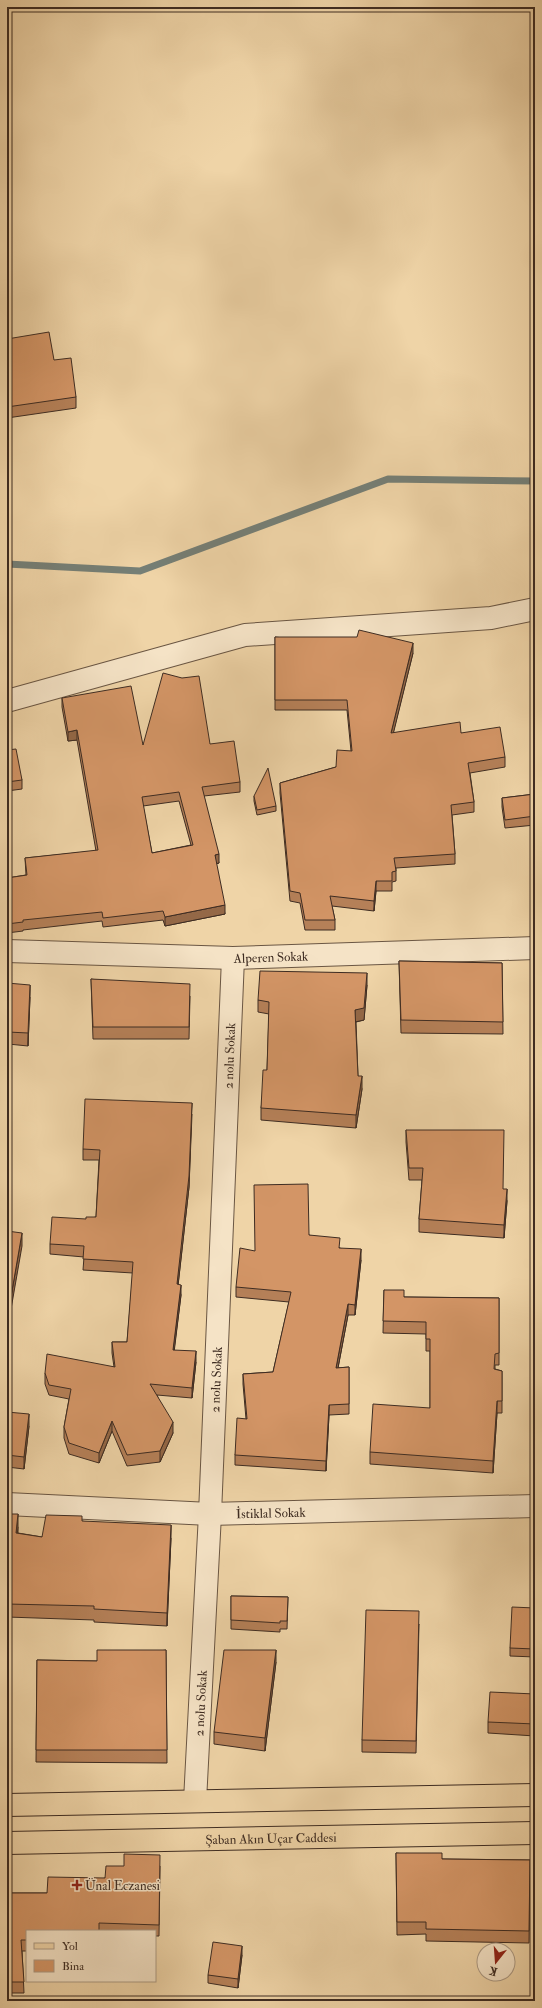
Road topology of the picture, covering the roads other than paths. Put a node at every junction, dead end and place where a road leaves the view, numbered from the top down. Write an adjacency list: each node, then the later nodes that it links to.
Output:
1 (535, 609): 2 (street)
2 (7, 701)
3 (535, 948): 5 (street, Alperen Sokak)
4 (7, 951): 5 (street, Alperen Sokak)
5 (233, 958): 8 (street, 2 nolu Sokak)
6 (7, 1504): 8 (street, İstiklal Sokak)
7 (535, 1506): 8 (street, İstiklal Sokak)
8 (210, 1514): 10 (street, 2 nolu Sokak)
9 (535, 1795): 10 (main road)
10 (195, 1801): 11 (main road)
11 (7, 1805)
12 (535, 1833): 13 (main road, Şaban Akın Uçar Caddesi)
13 (7, 1843)

